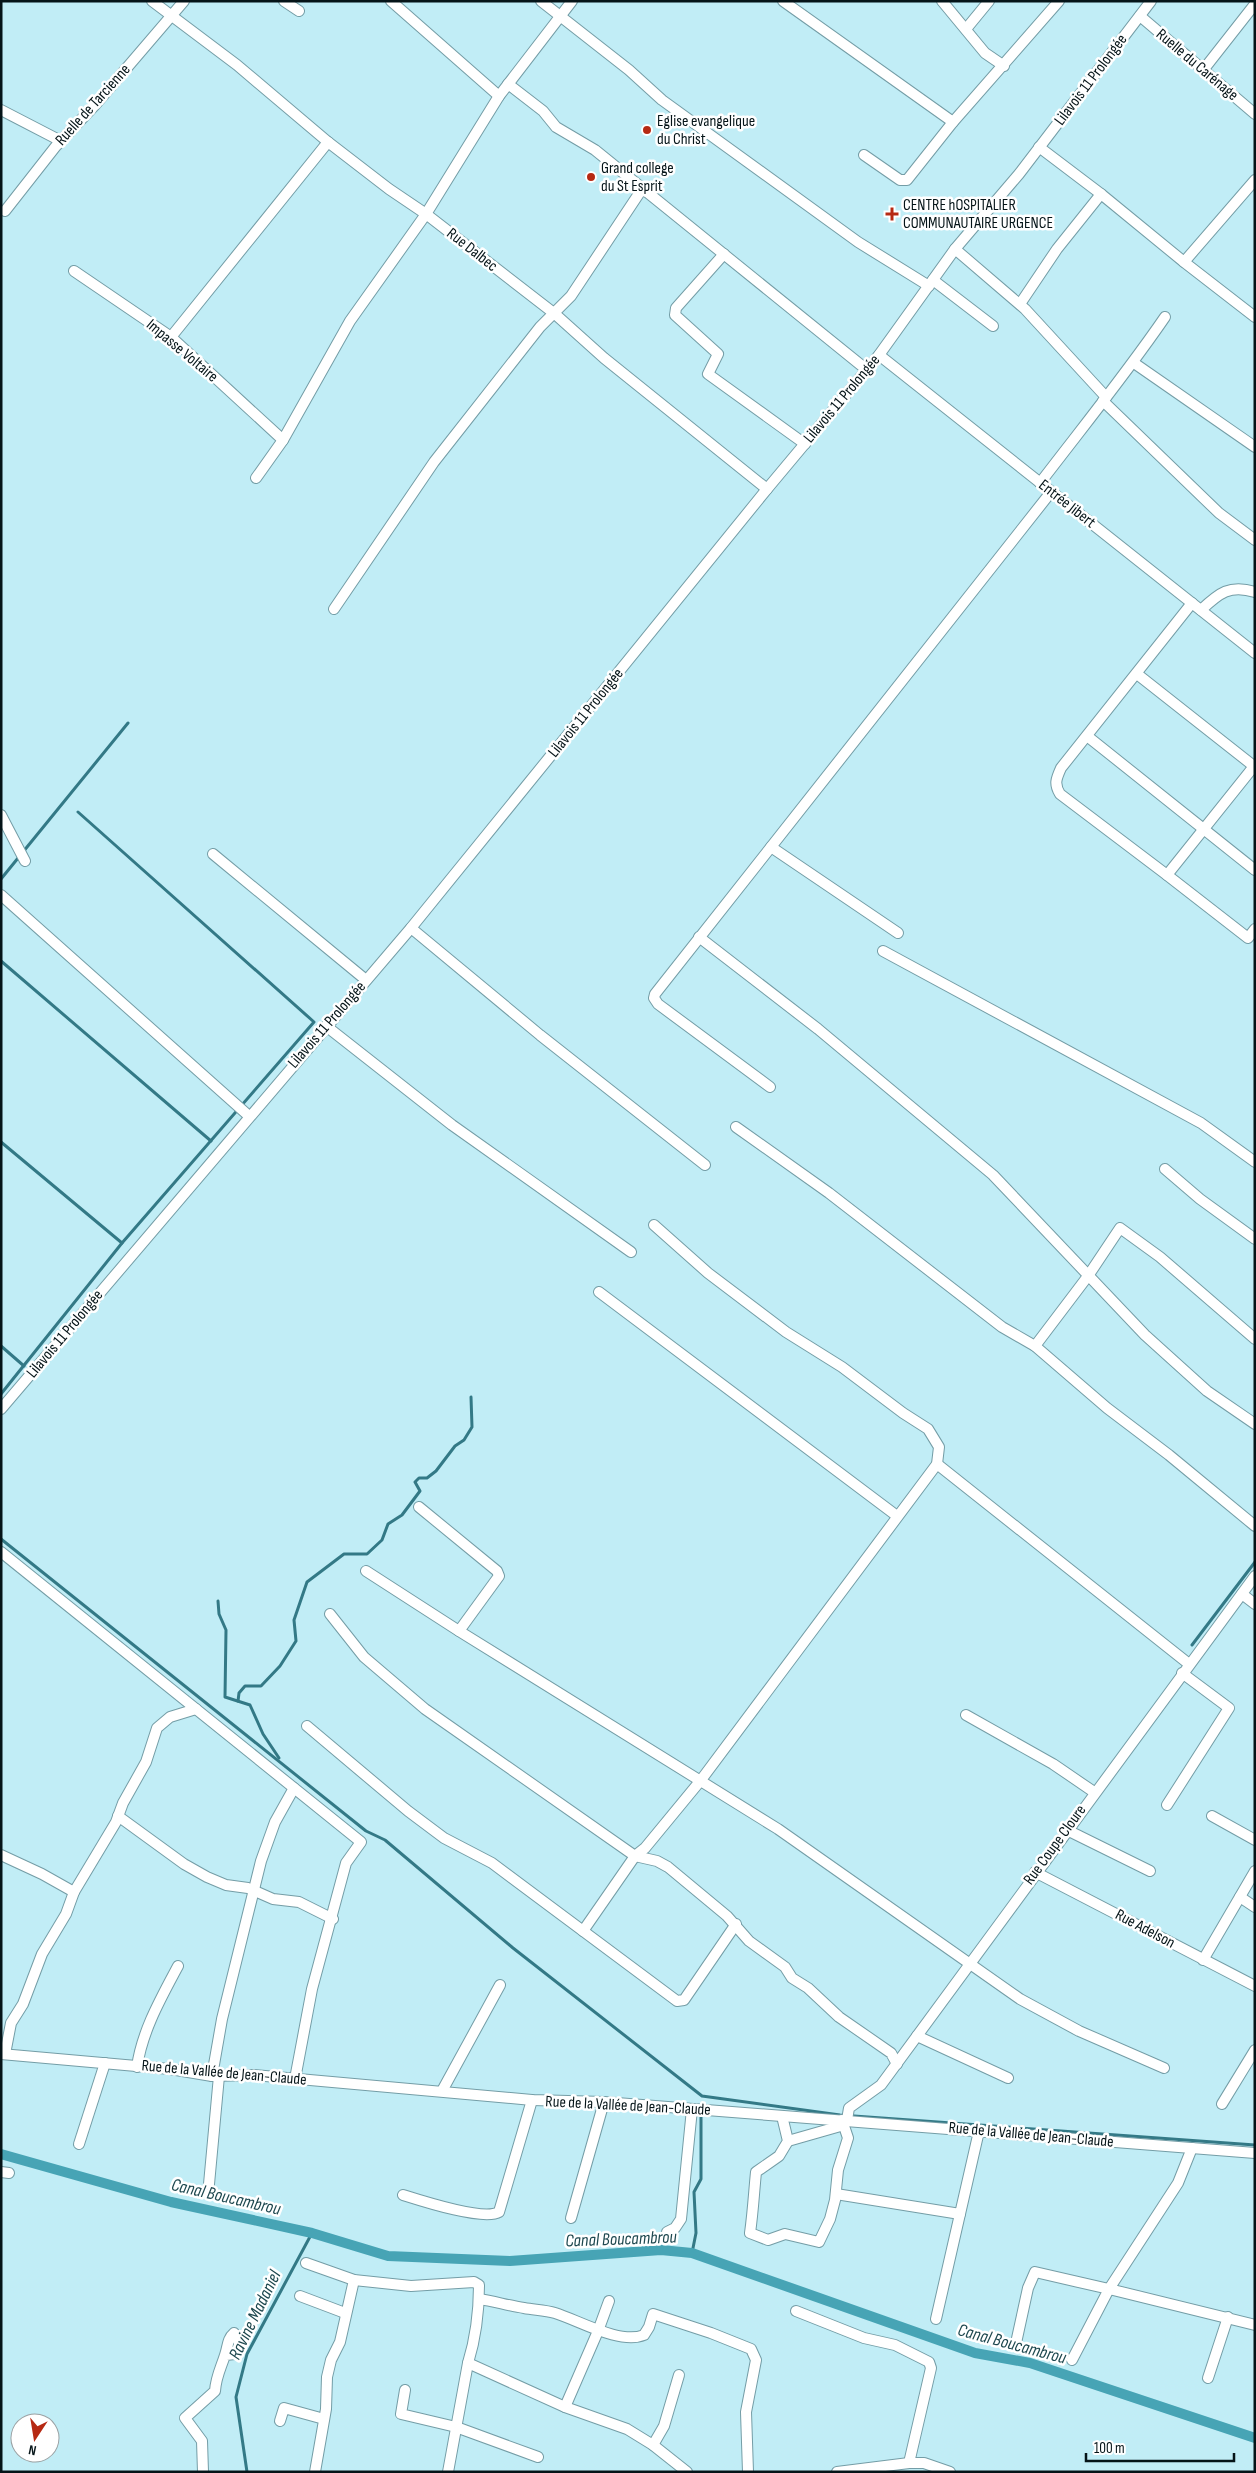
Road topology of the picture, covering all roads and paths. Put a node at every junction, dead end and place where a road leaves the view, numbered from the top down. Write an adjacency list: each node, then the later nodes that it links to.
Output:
1 (152, 1): 16 (street, Rue Dalbec)
2 (184, 1): 16 (street, Ruelle de Tarcienne)
3 (284, 1): 13 (street)
4 (390, 1): 21 (street)
5 (542, 1): 14 (street)
6 (572, 1): 14 (street)
7 (783, 1): 24 (street)
8 (942, 1): 17 (street)
9 (989, 1): 17 (street)
10 (1058, 1): 18 (street)
11 (1151, 1): 15 (street, Lilavois 11 Prolongée)
12 (1255, 4): 19 (street)
13 (299, 12)
14 (561, 14): 20 (street); 38 (street)
15 (1140, 16): 19 (street, Ruelle du Carénage); 27 (street, Lilavois 11 Prolongée)
16 (172, 17): 25 (street, Ruelle de Tarcienne); 26 (street, Rue Dalbec)
17 (966, 30): 18 (street)
18 (1004, 66): 24 (street)
19 (1204, 69): 23 (street, Ruelle du Carénage)
20 (508, 84): 21 (street); 30 (street)
21 (499, 96): 33 (street)
22 (1, 110): 25 (street)
23 (1255, 114)
24 (953, 122): 28 (street)
25 (61, 141): 32 (street, Ruelle de Tarcienne)
26 (328, 142): 33 (street, Rue Dalbec); 44 (street)
27 (1039, 147): 31 (street); 34 (street, Lilavois 11 Prolongée)
28 (864, 154)
29 (1255, 180): 36 (street)
30 (642, 189): 35 (street); 40 (street)
31 (1101, 194): 36 (street); 39 (street)
32 (5, 212)
33 (426, 214): 40 (street, Rue Dalbec); 49 (street)
34 (955, 249): 38 (street, Lilavois 11 Prolongée); 39 (street)
35 (724, 254): 47 (street); 50 (street)
36 (1184, 262): 42 (street)
37 (74, 271): 44 (street, Impasse Voltaire)
38 (931, 283): 43 (street); 45 (street, Lilavois 11 Prolongée)
39 (1020, 304): 48 (street)
40 (555, 314): 54 (street, Rue Dalbec); 59 (street)
41 (1165, 317): 46 (street)
42 (1255, 317)
43 (993, 326)
44 (171, 337): 49 (street, Impasse Voltaire)
45 (880, 355): 47 (street, Lilavois 11 Prolongée); 53 (street, Entrée Jibert)
46 (1134, 363): 48 (street); 51 (street)
47 (867, 370): 50 (street, Lilavois 11 Prolongée)
48 (1104, 399): 53 (street); 56 (street)
49 (283, 440): 52 (street)
50 (805, 444): 54 (street, Lilavois 11 Prolongée)
51 (1255, 447)
52 (256, 478)
53 (1040, 483): 55 (street, Entrée Jibert)
54 (767, 489): 73 (street, Lilavois 11 Prolongée)
55 (1051, 492): 58 (street, Entrée Jibert); 67 (street)
56 (1255, 540)
57 (1255, 592): 60 (street)
58 (1192, 603): 60 (street, Entrée Jibert); 62 (street)
59 (334, 609)
60 (1201, 610): 61 (street, Entrée Jibert)
61 (1255, 653)
62 (1137, 674): 63 (street); 64 (street)
63 (1087, 736): 66 (street); 71 (street)
64 (1255, 766): 66 (street)
65 (1, 815): 69 (street)
66 (1205, 828): 70 (street); 71 (street)
67 (771, 847): 74 (street); 75 (street)
68 (213, 854): 78 (street)
69 (24, 862)
70 (1255, 870)
71 (1167, 875): 76 (street)
72 (1, 895): 81 (street)
73 (411, 928): 78 (street, Lilavois 11 Prolongée); 84 (street)
74 (898, 933)
75 (699, 937): 80 (street); 89 (street)
76 (1253, 937)
77 (882, 951): 83 (street)
78 (366, 980): 79 (street, Lilavois 11 Prolongée)
79 (326, 1026): 81 (street, Lilavois 11 Prolongée); 88 (street)
80 (770, 1087)
81 (249, 1116): 93 (street, Lilavois 11 Prolongée)
82 (736, 1127): 92 (street)
83 (1255, 1162)
84 (705, 1165)
85 (1165, 1168): 87 (street)
86 (654, 1225): 95 (street)
87 (1255, 1239)
88 (631, 1252)
89 (1088, 1276): 91 (street); 92 (street); 94 (street)
90 (599, 1292): 97 (street)
91 (1255, 1338)
92 (1035, 1346): 98 (street)
93 (1, 1409)
94 (1255, 1424)
95 (937, 1464): 97 (street); 106 (street)
96 (419, 1507): 105 (street)
97 (897, 1516): 111 (street)
98 (1255, 1526)
99 (1, 1552): 108 (street)
100 (366, 1571): 105 (street)
101 (1255, 1576): 102 (street, Rue Coupe Cloure)
102 (1242, 1594): 103 (street); 106 (street, Rue Coupe Cloure)
103 (1255, 1604)
104 (330, 1614): 120 (street)
105 (459, 1631): 111 (street)
106 (1189, 1664): 107 (street, Rue Coupe Cloure)
107 (1182, 1673): 113 (street, Rue Coupe Cloure); 114 (street)
108 (196, 1709): 112 (street); 115 (street)
109 (966, 1715): 113 (street)
110 (307, 1726): 130 (street)
111 (701, 1780): 120 (street); 132 (street)
112 (294, 1788): 124 (street); 128 (street)
113 (1094, 1792): 117 (street, Rue Coupe Cloure)
114 (1167, 1804)
115 (118, 1816): 124 (street); 125 (street)
116 (1212, 1816): 118 (street)
117 (1067, 1830): 121 (street); 123 (street, Rue Coupe Cloure)
118 (1255, 1840)
119 (1, 1855): 125 (street)
120 (635, 1856): 129 (street); 130 (street)
121 (1150, 1871)
122 (1255, 1871): 126 (street)
123 (1035, 1872): 131 (street, Rue Adelson); 132 (street, Rue Coupe Cloure)
124 (254, 1891): 128 (street); 143 (street)
125 (74, 1892): 138 (street)
126 (1240, 1897): 127 (street); 131 (street)
127 (1255, 1907)
128 (332, 1919): 145 (street)
129 (736, 1924): 130 (street); 140 (street)
130 (583, 1931)
131 (1203, 1960): 135 (street, Rue Adelson)
132 (969, 1963): 136 (street, Rue Coupe Cloure); 142 (street)
133 (178, 1966): 141 (street)
134 (500, 1985): 146 (street)
135 (1255, 1986)
136 (917, 2036): 140 (street, Rue Coupe Cloure); 144 (street)
137 (1255, 2050): 149 (street)
138 (3, 2054): 139 (street, Rue de la Vallée de Jean-Claude)
139 (105, 2064): 141 (street, Rue de la Vallée de Jean-Claude); 155 (street)
140 (897, 2064): 152 (street, Rue Coupe Cloure)
141 (137, 2066): 143 (street, Rue de la Vallée de Jean-Claude)
142 (1164, 2068)
143 (216, 2076): 145 (street, Rue de la Vallée de Jean-Claude); 158 (street)
144 (1008, 2078)
145 (294, 2079): 146 (street, Rue de la Vallée de Jean-Claude)
146 (442, 2091): 147 (street, Rue de la Vallée de Jean-Claude)
147 (532, 2100): 148 (street, Rue de la Vallée de Jean-Claude); 160 (street)
148 (604, 2102): 150 (street, Rue de la Vallée de Jean-Claude); 162 (street)
149 (1222, 2104)
150 (692, 2109): 151 (street, Rue de la Vallée de Jean-Claude); 163 (street)
151 (782, 2116): 152 (street, Rue de la Vallée de Jean-Claude); 154 (street)
152 (846, 2118): 153 (street, Rue de la Vallée de Jean-Claude); 154 (street); 159 (street)
153 (979, 2130): 156 (street, Rue de la Vallée de Jean-Claude); 161 (street)
154 (788, 2141): 159 (street)
155 (79, 2144)
156 (1192, 2148): 157 (street, Rue de la Vallée de Jean-Claude); 166 (street)
157 (1255, 2153)
158 (209, 2184)
159 (836, 2194): 161 (street)
160 (404, 2195)
161 (960, 2214): 172 (street)
162 (571, 2218)
163 (667, 2232)
164 (306, 2263): 165 (street)
165 (354, 2280): 168 (street); 171 (street)
166 (1108, 2288): 173 (street); 176 (street); 178 (street)
167 (300, 2296): 171 (street)
168 (479, 2299): 175 (street); 179 (street)
169 (609, 2300): 175 (street)
170 (796, 2312): 189 (street)
171 (345, 2313): 184 (street)
172 (936, 2318)
173 (1228, 2318): 174 (street); 181 (street)
174 (1255, 2325)
175 (598, 2331): 183 (street); 194 (street)
176 (1016, 2343)
177 (226, 2355): 190 (street)
178 (1072, 2360)
179 (468, 2364): 183 (street); 186 (street)
180 (679, 2375): 187 (street)
181 (1208, 2378)
182 (405, 2390): 186 (street)
183 (565, 2407): 187 (street)
184 (324, 2419): 185 (street); 191 (street)
185 (280, 2421)
186 (456, 2427): 188 (street); 192 (street)
187 (653, 2445): 193 (street)
188 (538, 2457)
189 (909, 2462): 195 (street); 196 (street)
190 (203, 2472)
191 (315, 2472)
192 (448, 2472)
193 (687, 2472)
194 (748, 2472)
195 (837, 2472)
196 (950, 2472)

